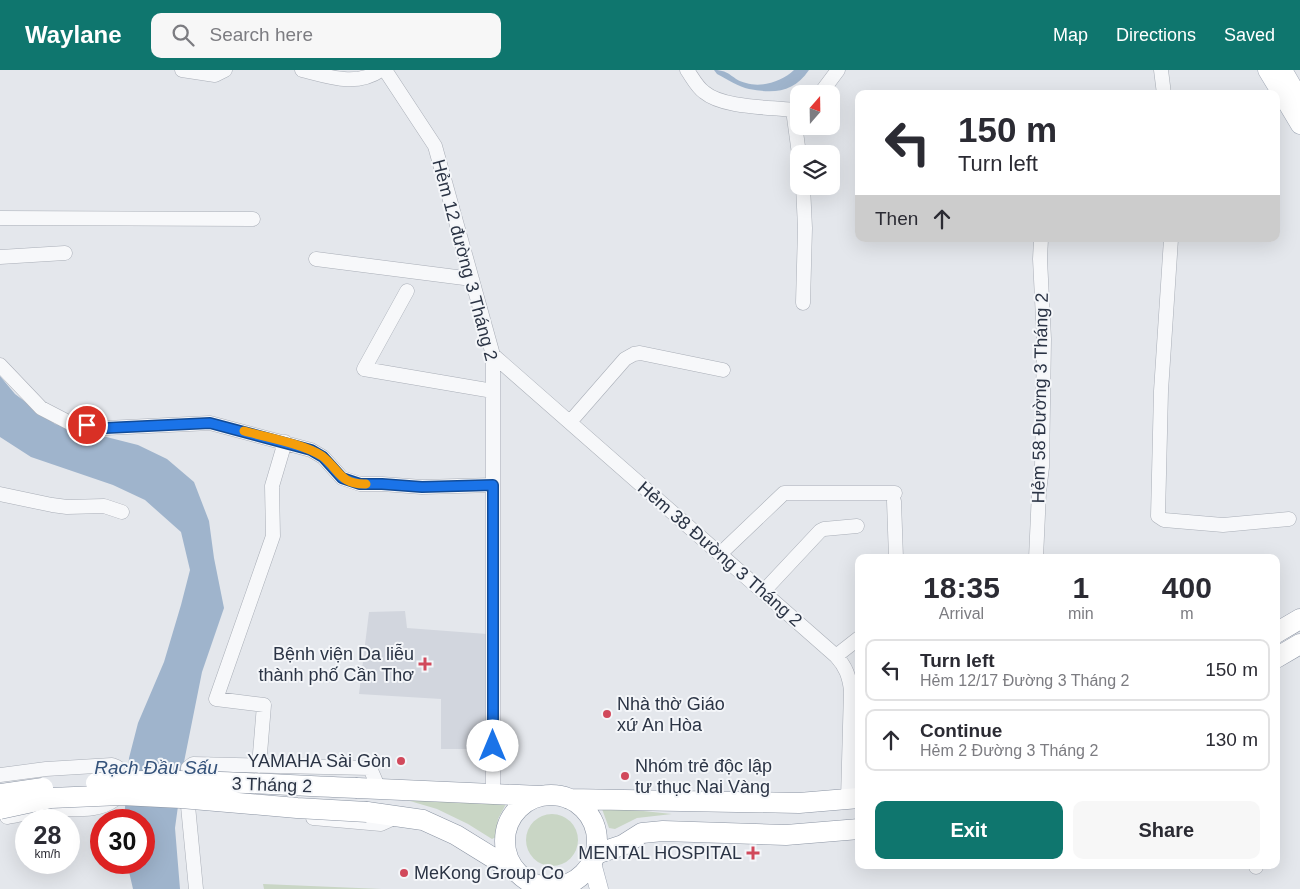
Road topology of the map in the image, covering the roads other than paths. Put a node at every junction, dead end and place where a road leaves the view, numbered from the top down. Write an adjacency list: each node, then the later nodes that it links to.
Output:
1 (182, 70): 2 (street)
2 (225, 70)
3 (302, 70): 4 (street)
4 (383, 70): 25 (street, Hẻm 12 đường 3 Tháng 2)
5 (687, 70): 15 (street)
6 (838, 70): 10 (street)
7 (1161, 70): 11 (street)
8 (1267, 70): 12 (main road)
9 (1283, 70): 14 (main road)
10 (827, 85)
11 (1164, 90)
12 (1279, 90)
13 (1280, 92): 16 (main road)
14 (1300, 99)
15 (790, 108)
16 (1300, 125)
17 (803, 195): 27 (street)
18 (0, 218): 19 (street)
19 (253, 219)
20 (1042, 242): 41 (street, Hẻm 58 Đường 3 Tháng 2)
21 (1171, 242): 37 (street)
22 (65, 253): 23 (street)
23 (0, 257)
24 (316, 259): 25 (street)
25 (472, 279): 28 (street, Hẻm 12 đường 3 Tháng 2)
26 (407, 291): 31 (street)
27 (803, 303)
28 (493, 355): 31 (street, Hẻm 12 đường 3 Tháng 2); 32 (street, Hẻm 38 Đường 3 Tháng 2)
29 (0, 365): 33 (street)
30 (723, 370): 32 (street)
31 (493, 391): 34 (street, Hẻm 12 đường 3 Tháng 2)
32 (570, 422): 39 (street, Hẻm 38 Đường 3 Tháng 2)
33 (285, 442): 34 (street); 49 (street)
34 (493, 485): 53 (street, Hẻm 12 đường 3 Tháng 2)
35 (0, 494): 36 (street)
36 (122, 512)
37 (1289, 519)
38 (857, 526): 42 (street)
39 (720, 554): 40 (street); 42 (street, Hẻm 38 Đường 3 Tháng 2)
40 (896, 554)
41 (1036, 554)
42 (763, 592): 47 (street, Hẻm 38 Đường 3 Tháng 2)
43 (1300, 619): 44 (highway)
44 (1280, 631)
45 (855, 641): 47 (street)
46 (1300, 644): 48 (highway)
47 (836, 656): 55 (street, Hẻm 38 Đường 3 Tháng 2)
48 (1280, 656)
49 (260, 766): 51 (street); 57 (street)
50 (0, 775): 60 (street)
51 (379, 789): 52 (highway, 3 Tháng 2, bridge); 53 (highway, 3 Tháng 2)
52 (0, 794)
53 (493, 795): 54 (highway, 3 Tháng 2)
54 (545, 796): 56 (highway); 63 (highway)
55 (853, 798): 56 (highway)
56 (569, 799): 62 (highway)
57 (188, 806): 59 (street); 64 (street)
58 (0, 809): 59 (highway, 3 Tháng 2, bridge)
59 (395, 815): 63 (highway, 3 Tháng 2)
60 (0, 819)
61 (855, 829): 62 (highway)
62 (594, 859): 63 (highway); 65 (main road)
63 (526, 881)
64 (196, 889)
65 (599, 889)

